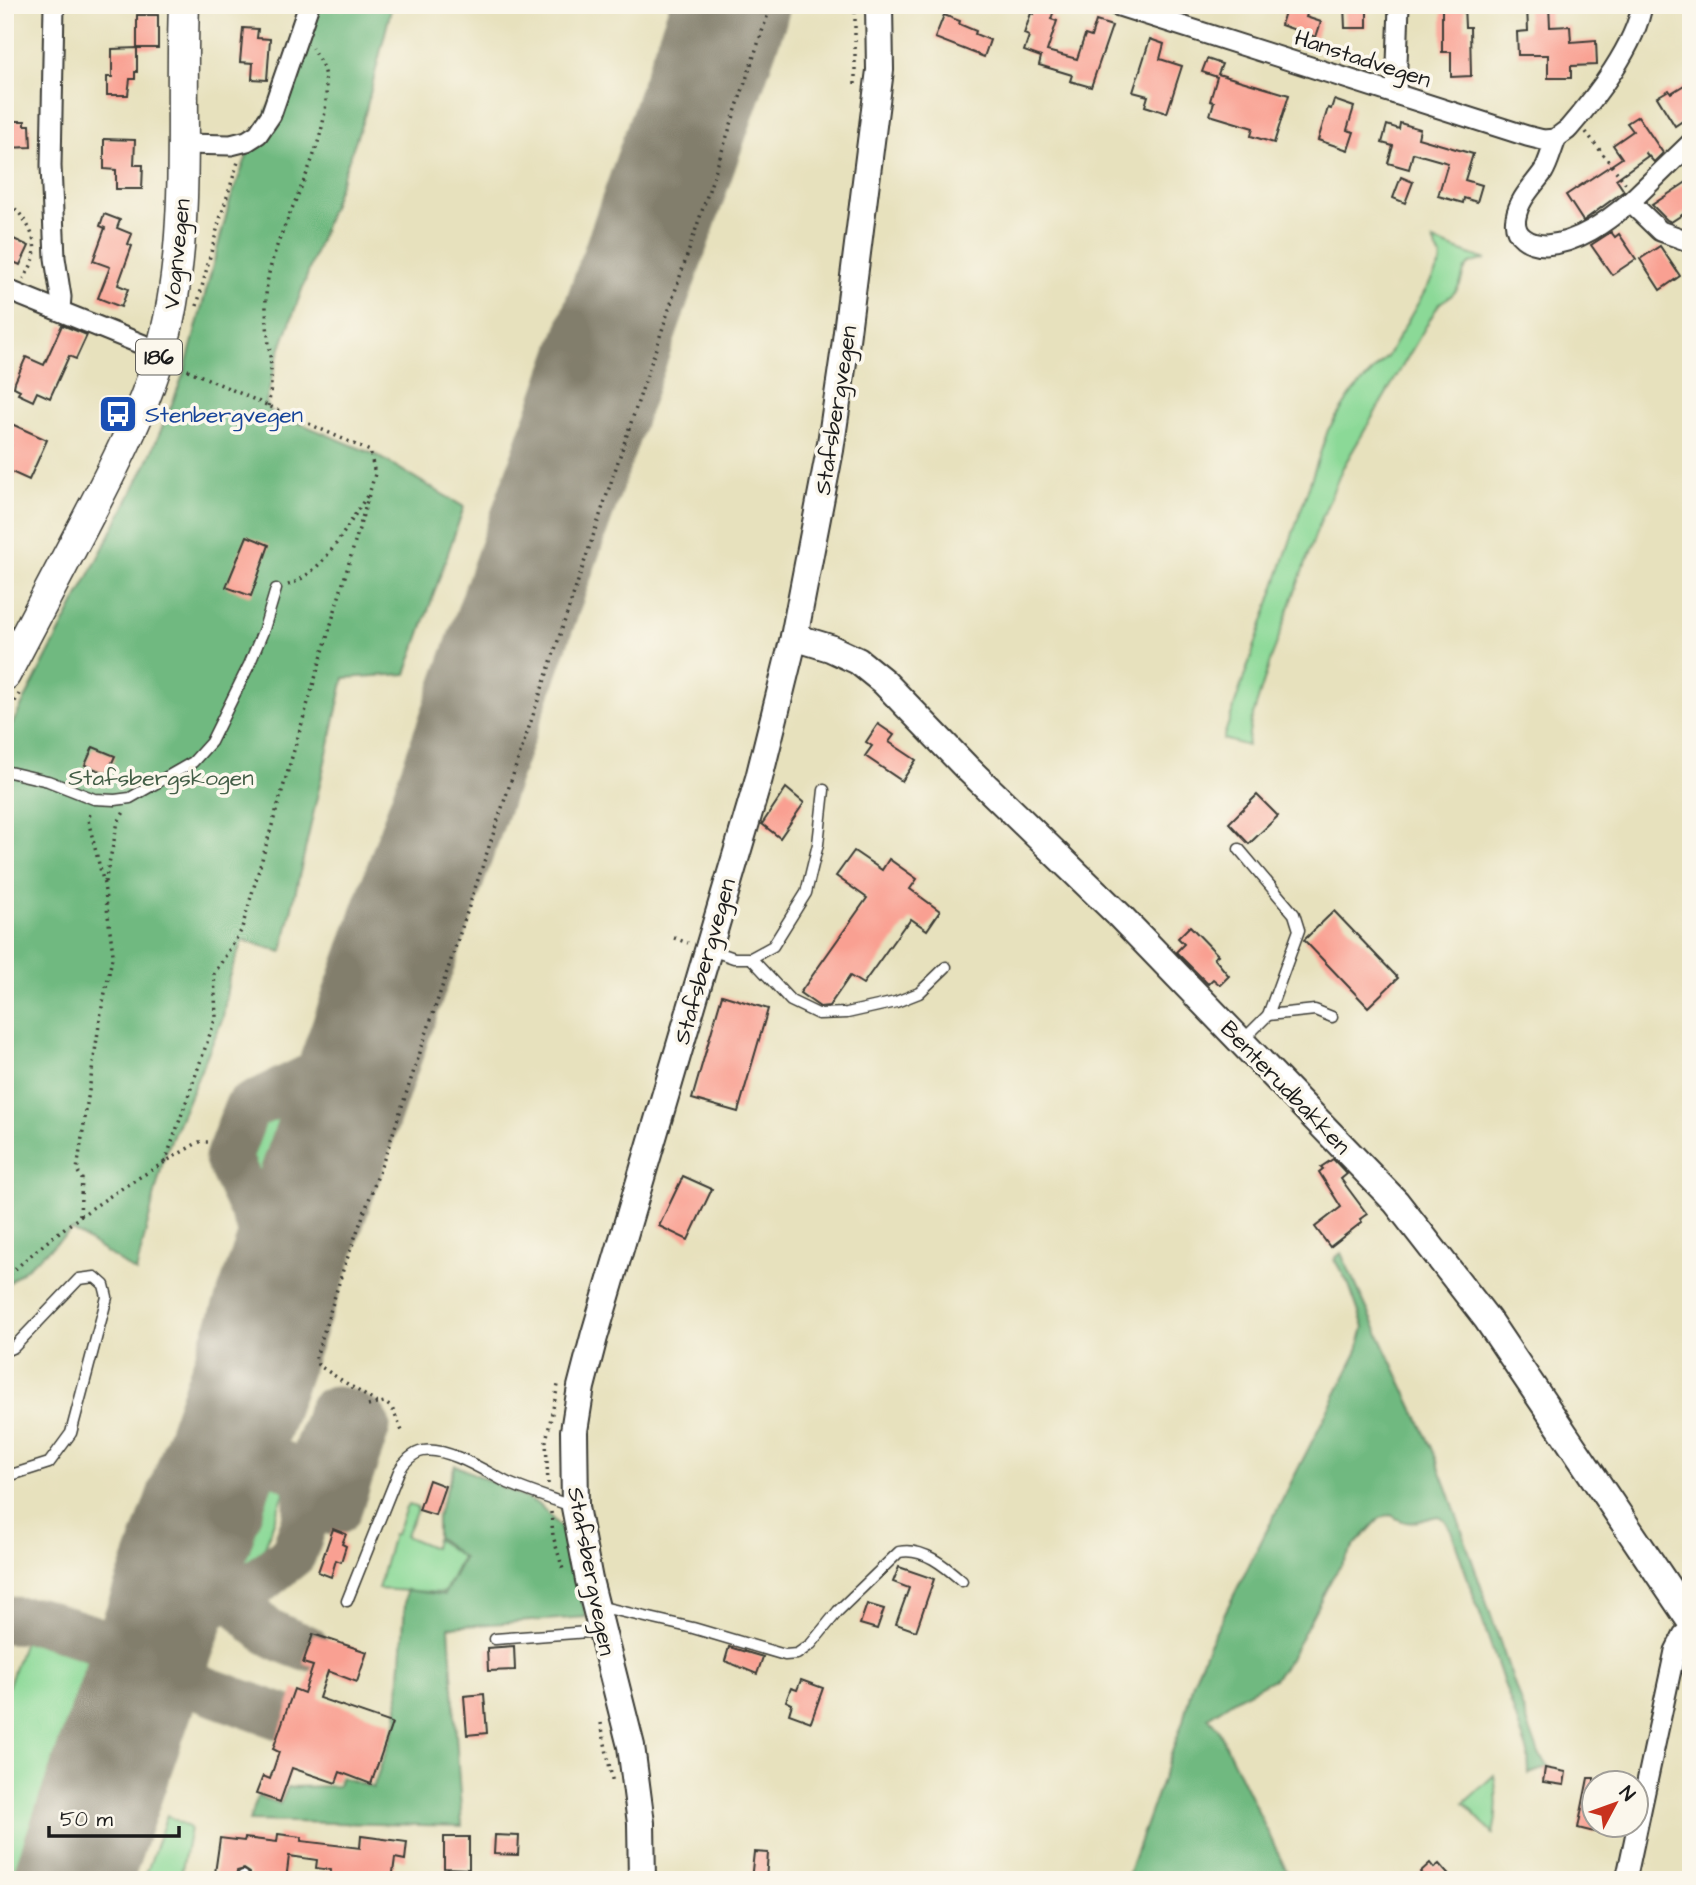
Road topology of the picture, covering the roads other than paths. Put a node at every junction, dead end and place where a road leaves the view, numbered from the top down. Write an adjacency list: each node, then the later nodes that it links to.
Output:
1 (54, 5): 15 (street)
2 (184, 5): 11 (main road, Vognvegen / 186)
3 (309, 5): 11 (street)
4 (878, 5): 18 (main road, Stafsbergvegen)
5 (1116, 5): 8 (street, Hanstadvegen)
6 (1399, 5): 8 (street)
7 (1642, 5): 9 (street)
8 (1395, 94): 9 (street, Hanstadvegen)
9 (1556, 139): 12 (street)
10 (1691, 143): 12 (street)
11 (183, 144): 16 (main road, Vognvegen / 186)
12 (1633, 199): 13 (street)
13 (1691, 242)
14 (11, 292): 15 (street)
15 (60, 309): 16 (street)
16 (170, 359): 19 (main road, Vognvegen / 186)
17 (276, 589): 20 (lane)
18 (794, 637): 23 (main road, Stafsbergvegen); 28 (main road, Benterudbakken)
19 (5, 675)
20 (5, 771)
21 (824, 790): 24 (lane)
22 (1239, 849): 26 (lane)
23 (707, 949): 24 (lane); 31 (main road, Stafsbergvegen)
24 (751, 958): 25 (lane)
25 (946, 967)
26 (1268, 1015): 27 (lane); 28 (lane)
27 (1332, 1017)
28 (1241, 1042): 35 (main road, Benterudbakken)
29 (5, 1351): 30 (lane)
30 (5, 1477)
31 (575, 1507): 33 (lane); 34 (main road, Stafsbergvegen)
32 (962, 1581): 34 (lane)
33 (347, 1601)
34 (596, 1605): 37 (main road, Stafsbergvegen)
35 (1691, 1622)
36 (1691, 1628): 40 (street)
37 (601, 1631): 38 (lane); 39 (main road, Stafsbergvegen)
38 (495, 1639)
39 (642, 1880)
40 (1626, 1880)

